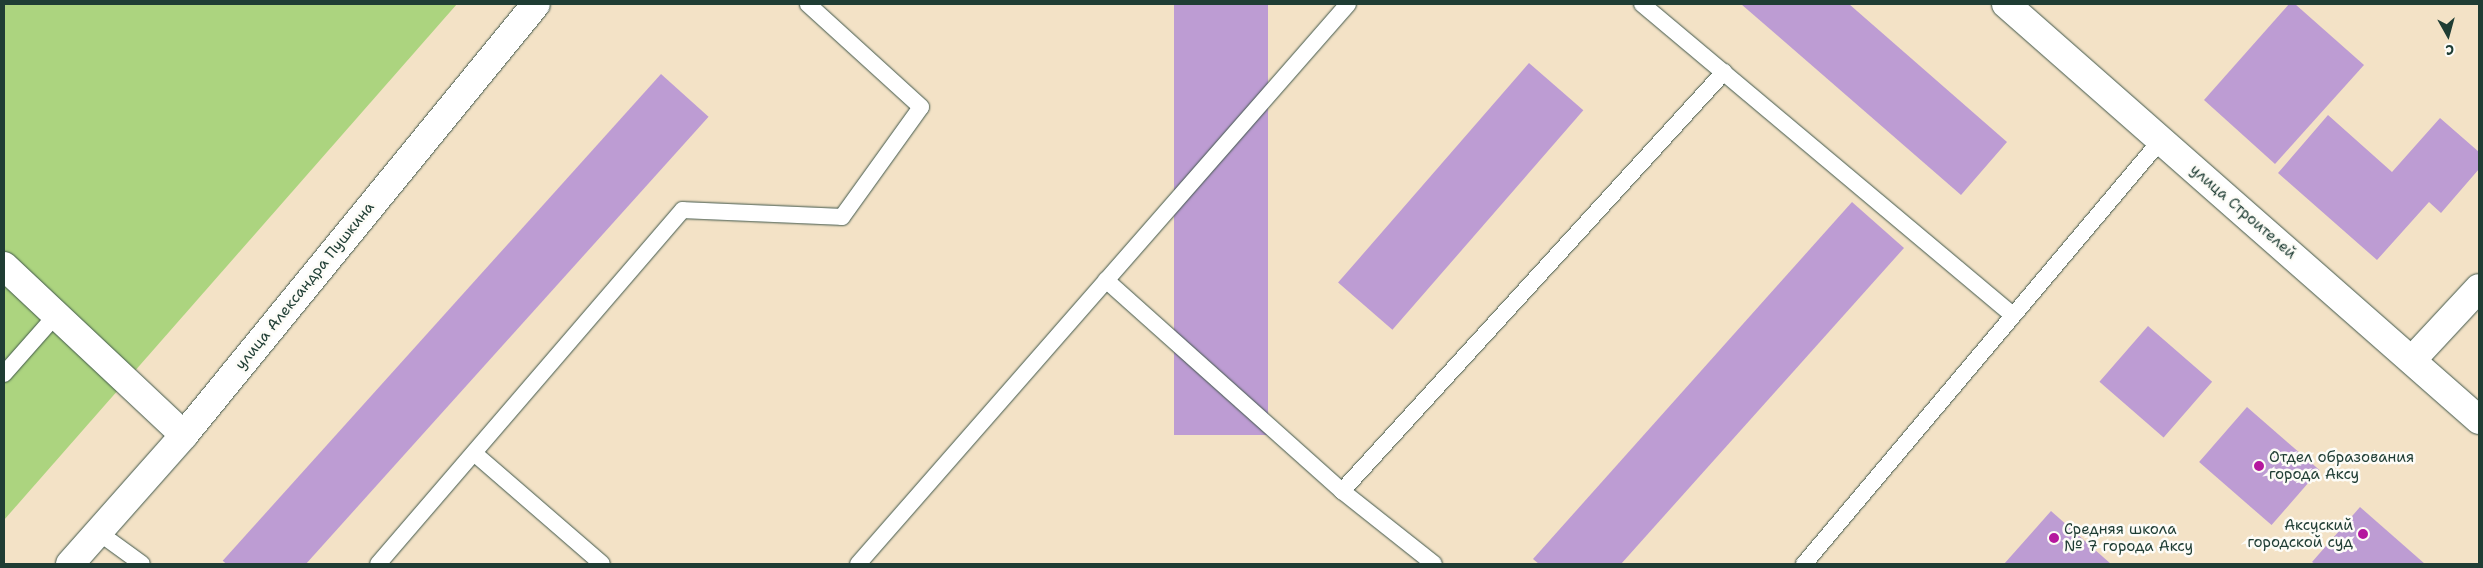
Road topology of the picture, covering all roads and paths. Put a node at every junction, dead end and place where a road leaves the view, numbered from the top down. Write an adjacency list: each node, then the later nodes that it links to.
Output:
1 (536, 4): 16 (street, улица Александра Пушкина)
2 (808, 4): 17 (lane)
3 (1348, 4): 9 (lane)
4 (1642, 4): 6 (lane)
5 (2006, 4): 7 (street, улица Строителей)
6 (1724, 72): 12 (lane); 18 (lane)
7 (2161, 140): 12 (lane); 13 (street, улица Строителей)
8 (4, 266): 11 (street)
9 (1106, 280): 18 (lane); 24 (lane)
10 (2479, 288): 13 (street)
11 (56, 315): 14 (lane); 16 (street)
12 (2013, 315): 26 (lane)
13 (2412, 360): 15 (street, улица Строителей)
14 (4, 374)
15 (2479, 420)
16 (184, 435): 19 (street, улица Александра Пушкина)
17 (474, 453): 22 (lane); 23 (lane)
18 (1342, 491): 25 (lane)
19 (98, 532): 20 (street, улица Александра Пушкина); 21 (lane)
20 (70, 564)
21 (142, 564)
22 (378, 564)
23 (602, 564)
24 (858, 564)
25 (1434, 564)
26 (1804, 564)

